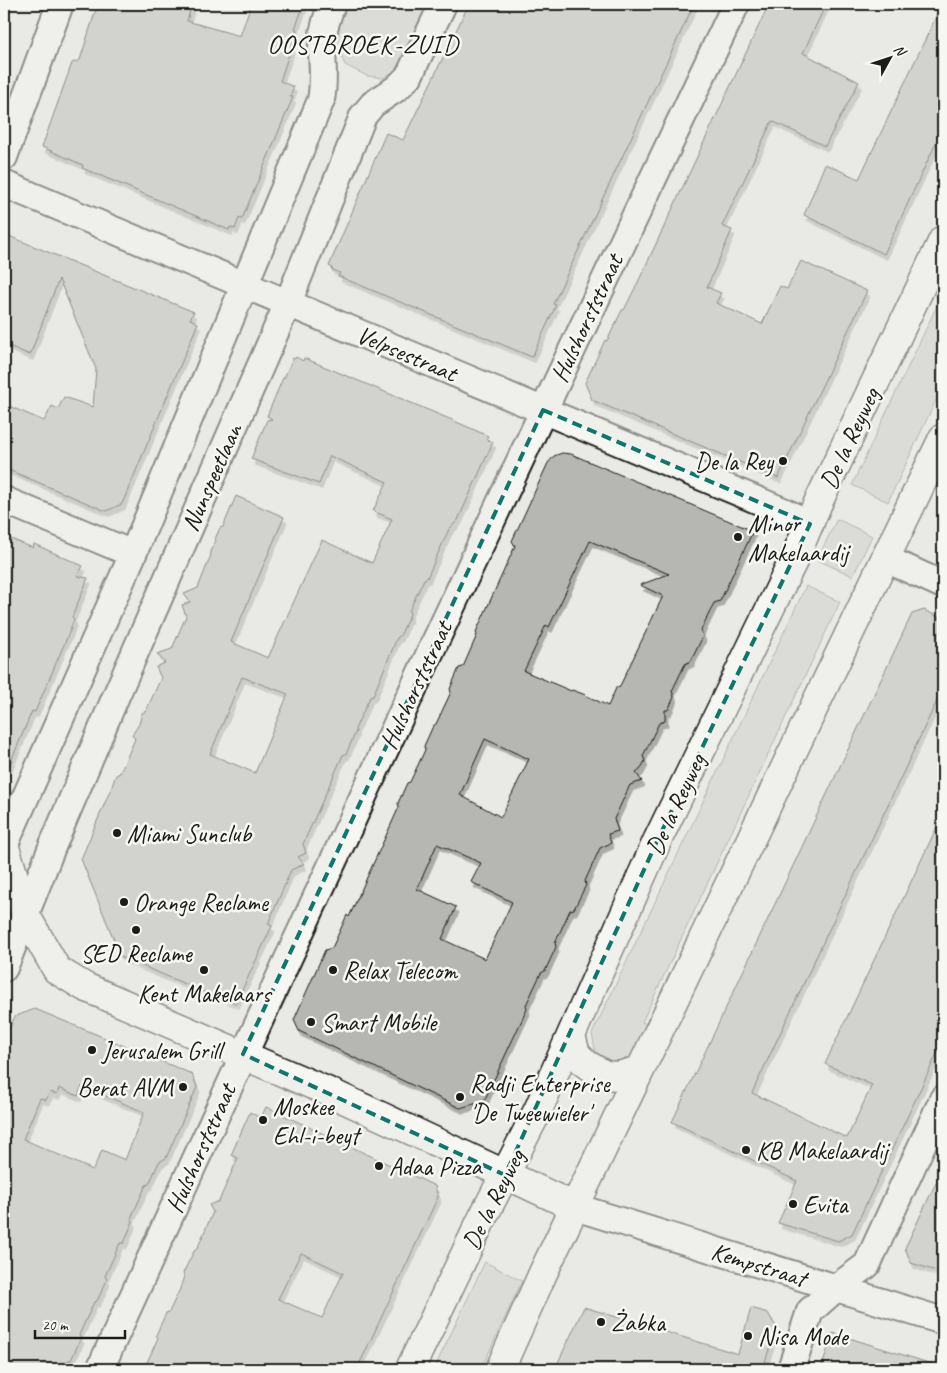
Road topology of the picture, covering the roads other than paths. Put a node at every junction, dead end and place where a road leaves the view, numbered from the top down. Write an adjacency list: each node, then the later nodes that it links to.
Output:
1 (60, 4): 5 (street)
2 (332, 4): 8 (street, Nunspeetlaan)
3 (443, 4): 9 (street, Nunspeetlaan)
4 (736, 4): 10 (street, Hulshorststraat)
5 (4, 157)
6 (4, 184): 8 (street, Velpsestraat)
7 (943, 240): 13 (street, De la Reyweg)
8 (244, 285): 9 (street, Velpsestraat); 14 (street, Nunspeetlaan)
9 (288, 302): 10 (street, Velpsestraat); 18 (street, Nunspeetlaan)
10 (543, 410): 13 (street, Velpsestraat); 21 (street, Hulshorststraat)
11 (943, 438): 15 (street)
12 (4, 500): 14 (street)
13 (810, 524): 20 (street, De la Reyweg)
14 (133, 554): 17 (street, Nunspeetlaan)
15 (886, 559): 16 (street); 22 (street)
16 (943, 585)
17 (4, 845): 18 (street)
18 (26, 916): 19 (street, Nunspeetlaan); 21 (street)
19 (4, 968)
20 (571, 1036): 22 (street); 24 (street, De la Reyweg)
21 (243, 1054): 24 (street); 28 (street, Hulshorststraat)
22 (640, 1070): 25 (street)
23 (943, 1099): 26 (street)
24 (505, 1175): 25 (street); 29 (street, De la Reyweg)
25 (575, 1207): 26 (street, Kempstraat); 30 (street)
26 (836, 1288): 27 (street, Kempstraat); 31 (street)
27 (943, 1321)
28 (100, 1369)
29 (410, 1369)
30 (500, 1369)
31 (791, 1369)

